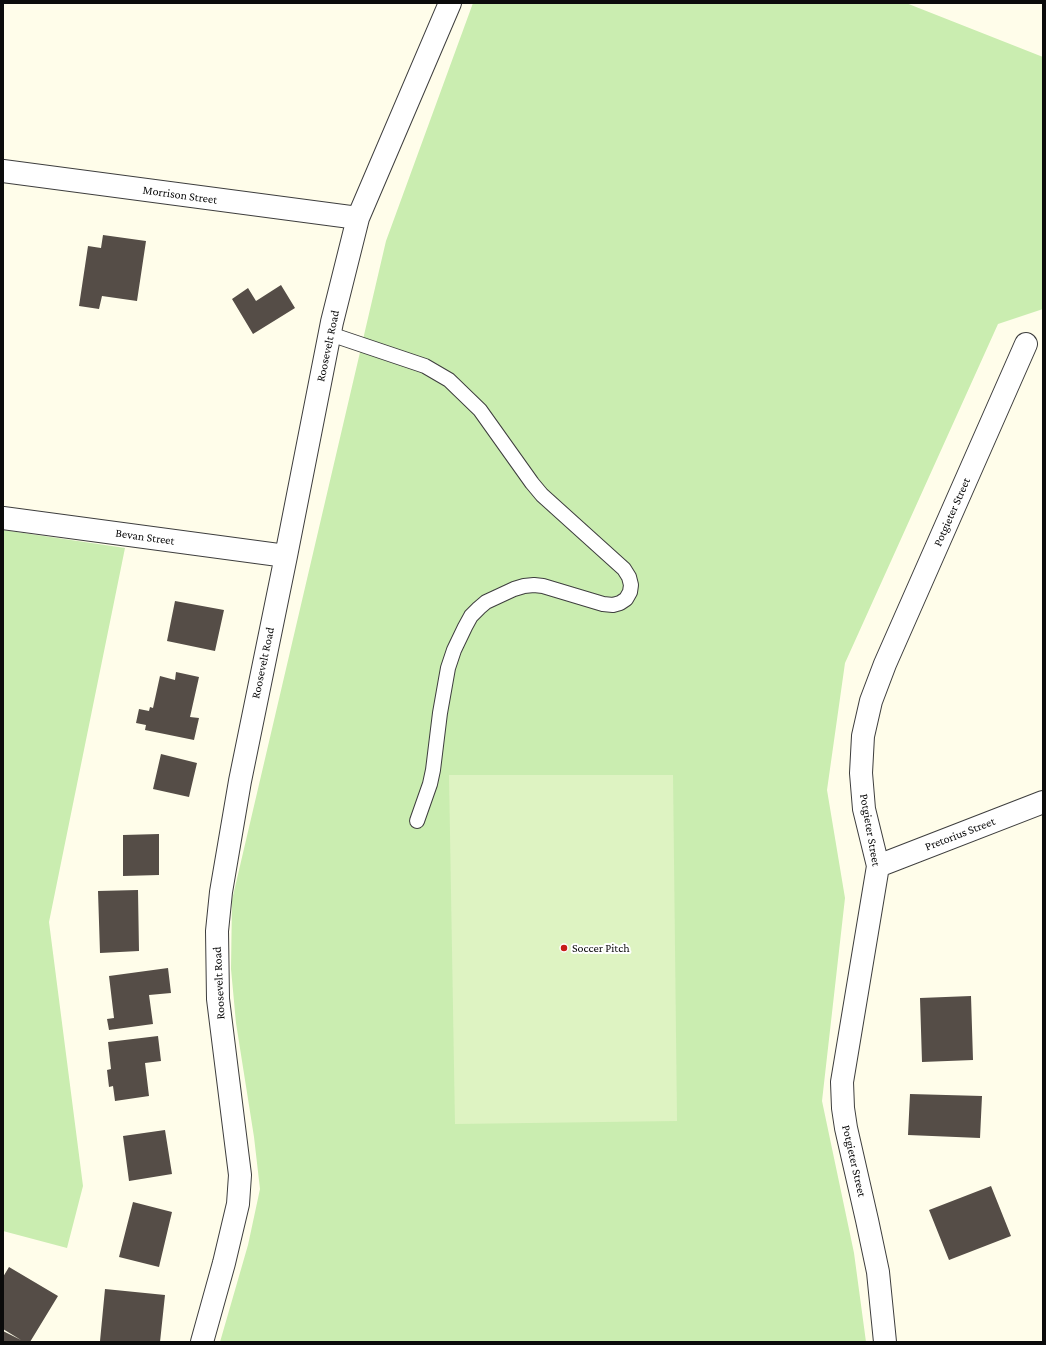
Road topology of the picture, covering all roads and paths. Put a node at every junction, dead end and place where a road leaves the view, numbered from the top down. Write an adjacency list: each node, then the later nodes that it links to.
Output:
1 (450, 3): 3 (street, Roosevelt Road)
2 (3, 171): 3 (street, Morrison Street)
3 (358, 218): 4 (street, Roosevelt Road)
4 (330, 334): 7 (street, Roosevelt Road); 9 (lane)
5 (1026, 344): 10 (street, Potgieter Street)
6 (3, 518): 7 (street, Bevan Street)
7 (286, 556): 11 (street, Roosevelt Road)
8 (1043, 802): 10 (street, Pretorius Street)
9 (417, 821)
10 (878, 866): 12 (street, Potgieter Street)
11 (202, 1342)
12 (885, 1342)

